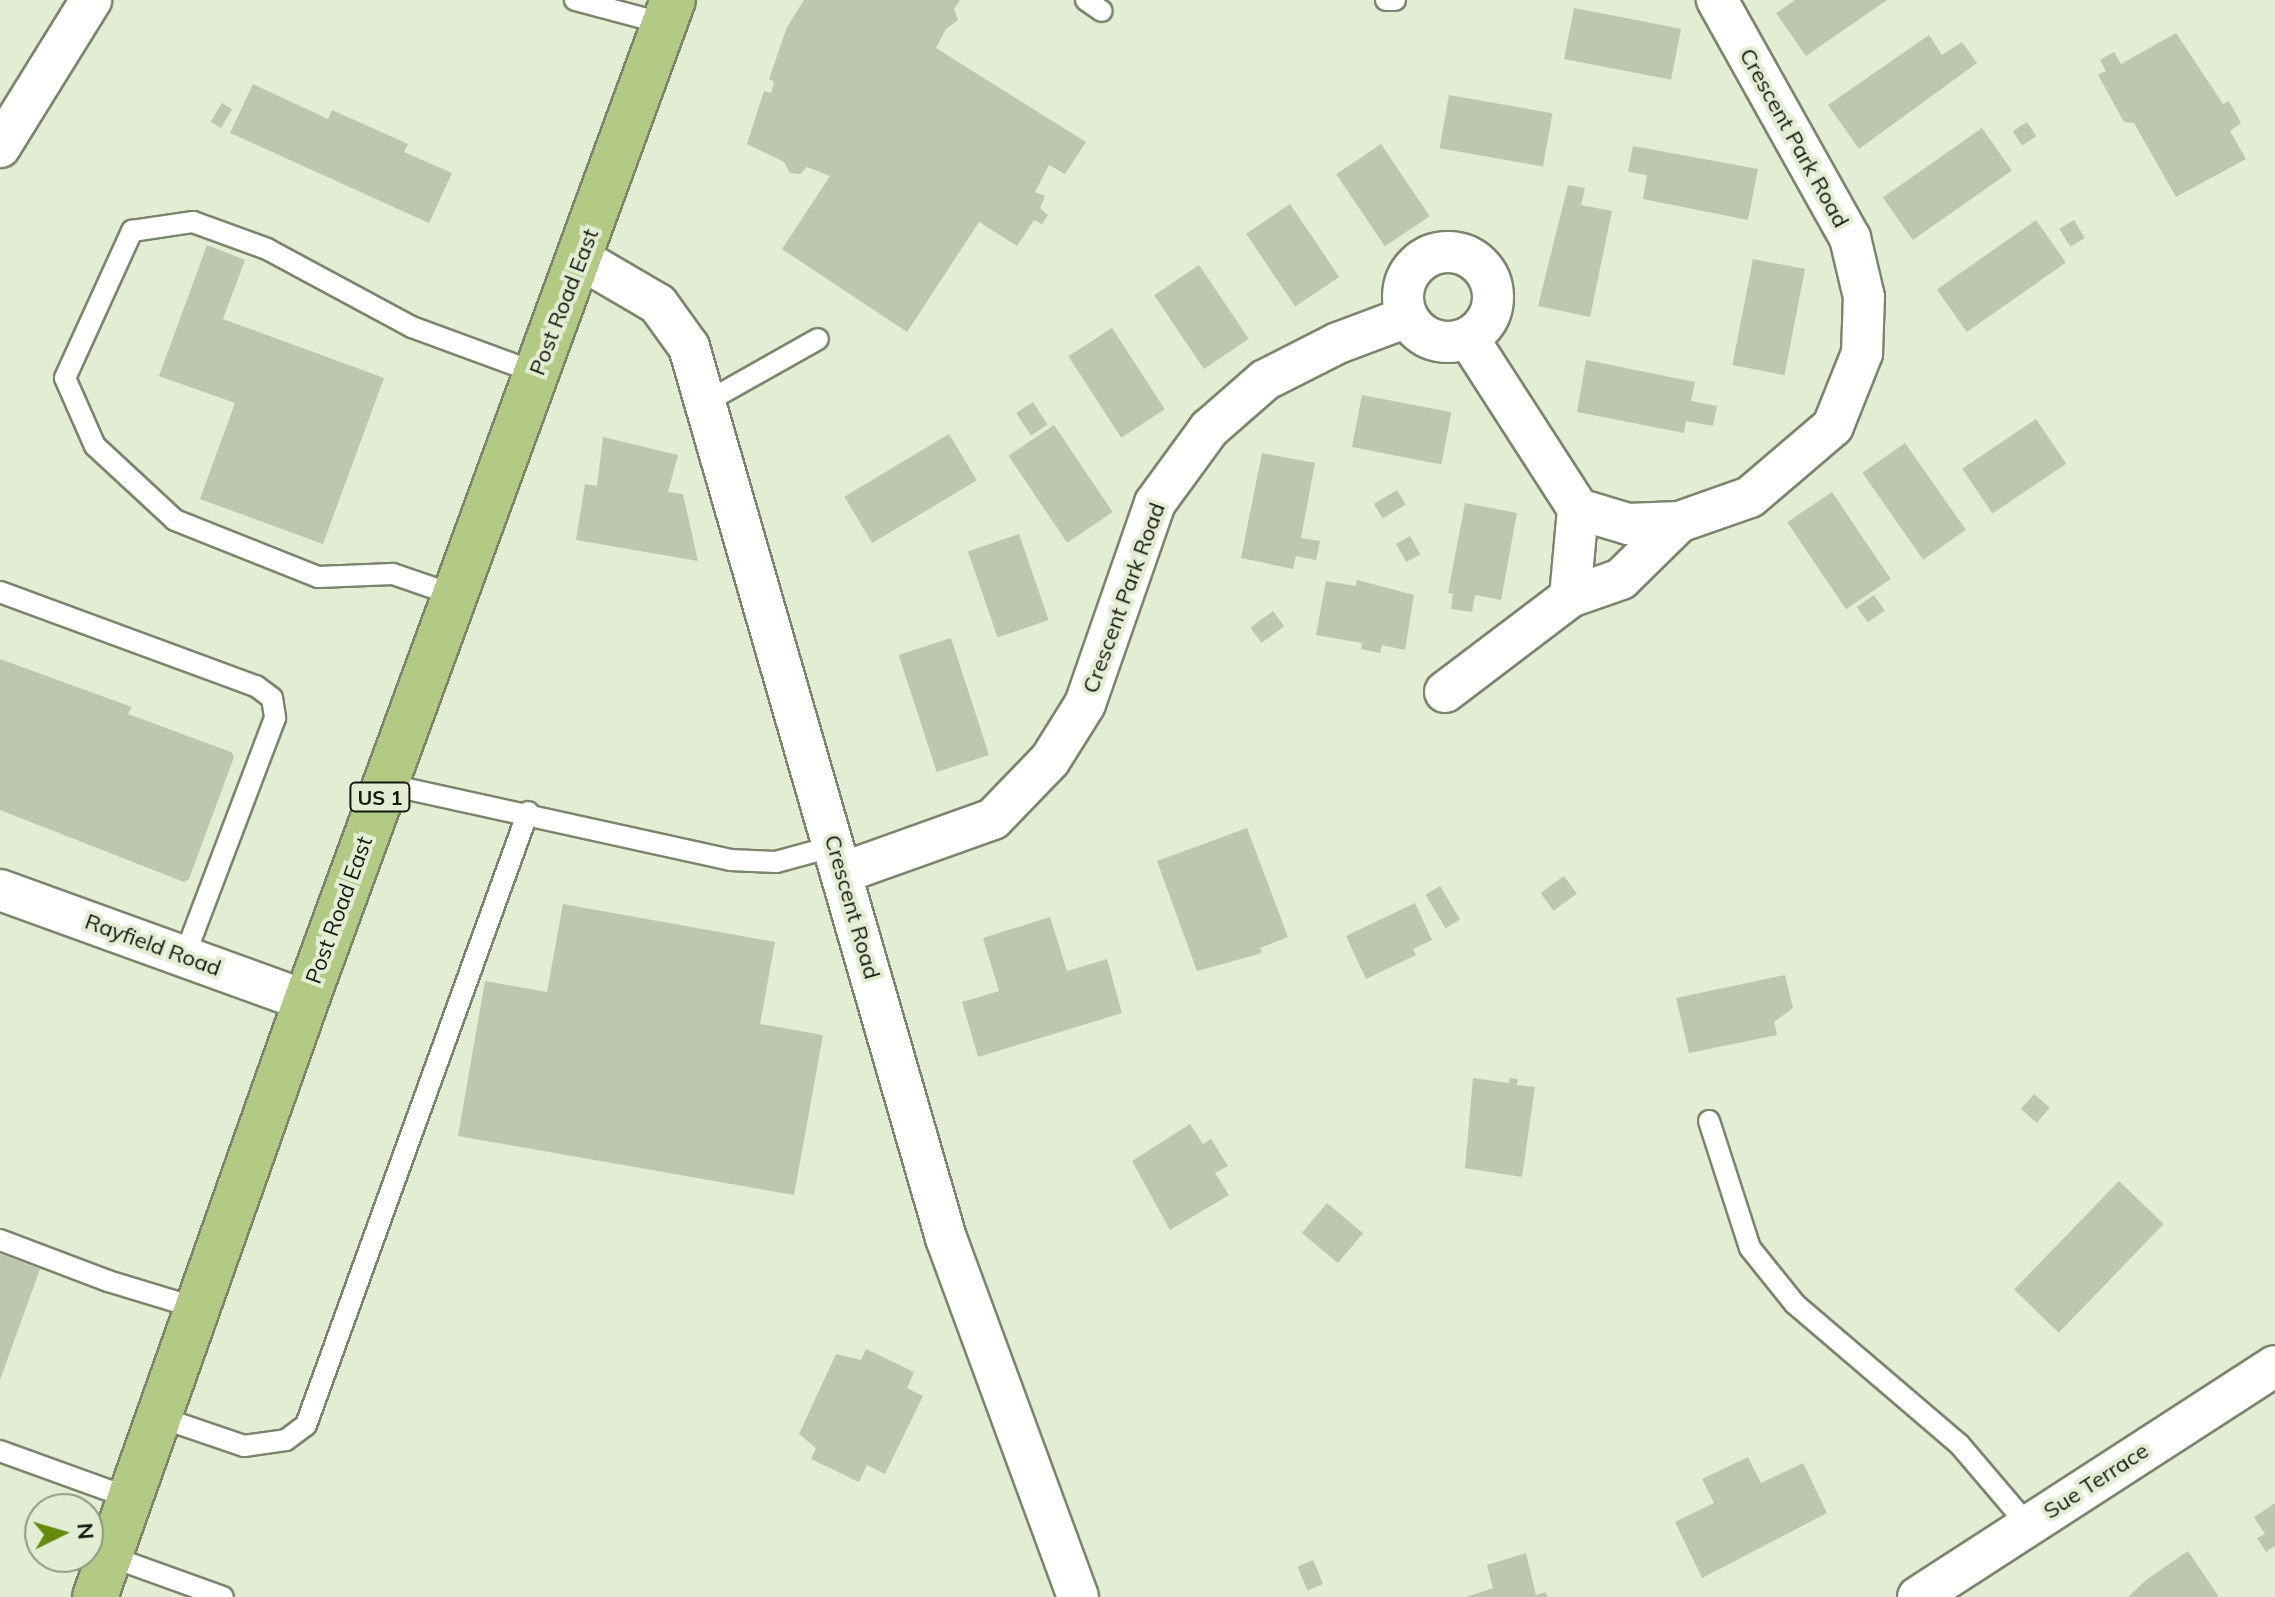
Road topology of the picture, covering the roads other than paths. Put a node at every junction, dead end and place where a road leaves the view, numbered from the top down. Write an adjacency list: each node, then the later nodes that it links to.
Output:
1 (91, 0): 7 (street)
2 (575, 0): 6 (lane)
3 (1386, 0): 4 (lane)
4 (1395, 0)
5 (1717, 0): 15 (street, Crescent Park Road)
6 (669, 12): 8 (main road, Post Road East / US 1)
7 (0, 147)
8 (581, 259): 12 (main road, Post Road East / US 1); 13 (street, Crescent Road)
9 (1407, 317): 10 (street); 10 (street); 22 (street, Crescent Park Road)
10 (1468, 338): 14 (street)
11 (818, 339): 13 (lane)
12 (537, 373): 17 (main road, Post Road East / US 1); 17 (lane)
13 (708, 401): 22 (street, Crescent Road)
14 (1578, 509): 15 (street, Crescent Park Road); 18 (street)
15 (1679, 522): 18 (street, Crescent Park Road)
16 (0, 592): 24 (lane)
17 (454, 595): 20 (main road, Post Road East / US 1)
18 (1570, 597): 19 (street, Crescent Park Road)
19 (1445, 692)
20 (385, 784): 21 (lane); 25 (main road, Post Road East / US 1)
21 (528, 812): 22 (lane); 30 (lane)
22 (838, 859): 37 (street, Crescent Road)
23 (0, 890): 24 (street, Rayfield Road)
24 (185, 955): 25 (street, Rayfield Road)
25 (306, 1001): 28 (main road, Post Road East / US 1)
26 (1709, 1121): 33 (lane)
27 (0, 1240): 28 (lane)
28 (197, 1308): 30 (main road, Post Road East / US 1)
29 (2275, 1366): 33 (street, Sue Terrace)
30 (159, 1417): 32 (main road, Post Road East / US 1)
31 (0, 1451): 32 (lane)
32 (130, 1498): 34 (main road, Post Road East / US 1)
33 (2028, 1525): 38 (street, Sue Terrace)
34 (109, 1556): 35 (main road, Post Road East / US 1); 36 (lane)
35 (95, 1597)
36 (223, 1597)
37 (1078, 1597)
38 (1918, 1597)

